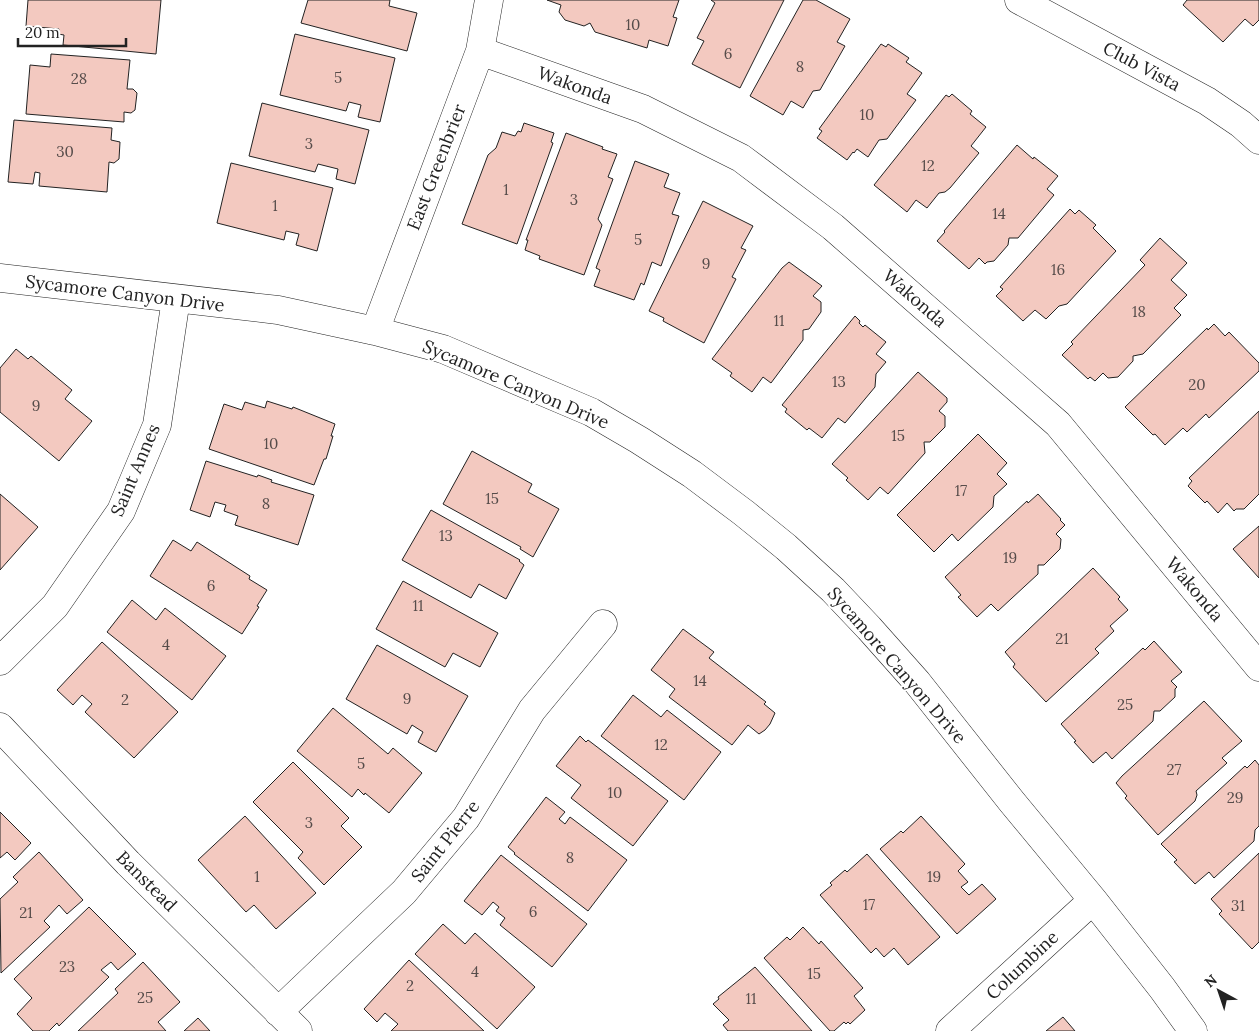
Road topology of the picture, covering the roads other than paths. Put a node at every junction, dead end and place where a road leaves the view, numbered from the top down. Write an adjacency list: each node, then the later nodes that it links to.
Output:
1 (489, 0): 3 (street, East Greenbrier)
2 (1019, 0): 4 (street, Club Vista)
3 (480, 51): 7 (street, East Greenbrier); 10 (street, Wakonda)
4 (1259, 140)
5 (0, 278): 6 (street, Sycamore Canyon Drive)
6 (176, 299): 7 (street, Sycamore Canyon Drive); 9 (street, Saint Annes)
7 (375, 331): 12 (street, Sycamore Canyon Drive)
8 (604, 624): 13 (street, Saint Pierre)
9 (0, 661)
10 (1259, 667)
11 (0, 727): 13 (street, Banstead)
12 (1093, 900): 15 (street, Columbine); 16 (street, Sycamore Canyon Drive)
13 (278, 1012): 14 (street, Banstead)
14 (298, 1031)
15 (950, 1031)
16 (1192, 1031)

